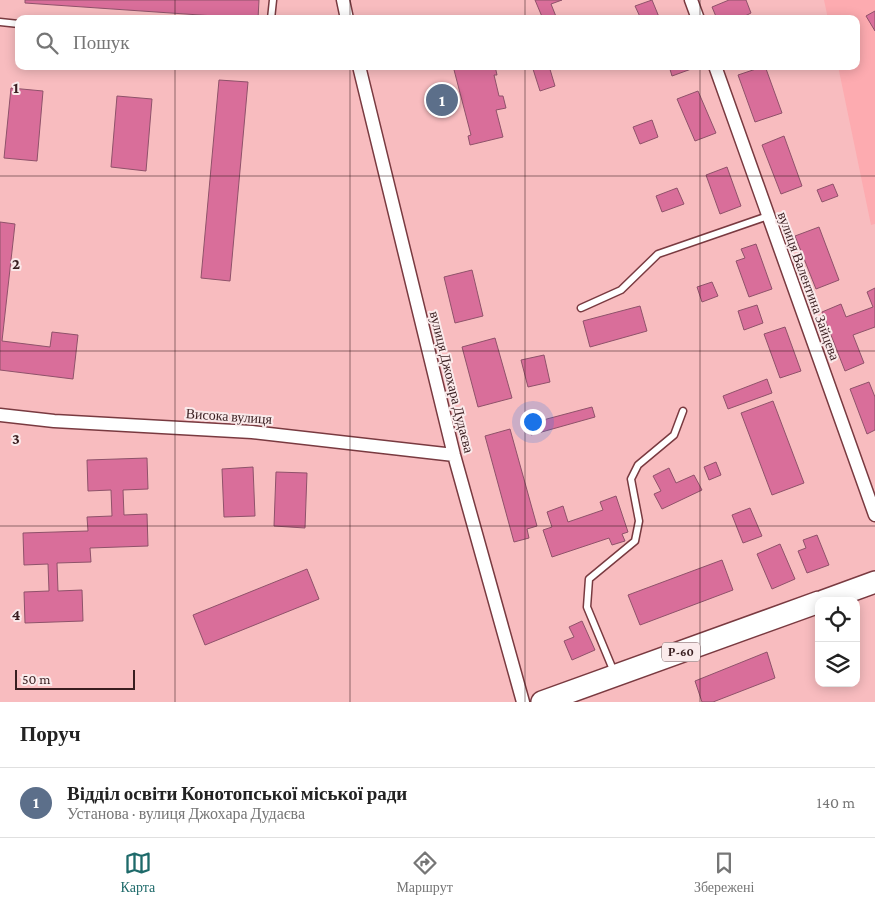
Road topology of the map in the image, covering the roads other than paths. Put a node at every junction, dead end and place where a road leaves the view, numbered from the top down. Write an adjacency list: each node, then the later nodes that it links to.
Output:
1 (272, 0): 4 (lane)
2 (343, 0): 5 (street)
3 (691, 0): 6 (street)
4 (271, 15)
5 (346, 15)
6 (697, 15)
7 (0, 22): 8 (lane)
8 (15, 24)
9 (360, 70): 15 (street, вулиця Джохара Дудаєва)
10 (716, 70): 11 (street, вулиця Валентина Зайцева)
11 (768, 216): 12 (lane); 16 (street, вулиця Валентина Зайцева)
12 (581, 308)
13 (683, 412): 20 (lane)
14 (0, 415): 15 (street, Висока вулиця)
15 (454, 455): 21 (street, вулиця Джохара Дудаєва)
16 (875, 515)
17 (875, 582): 18 (main road)
18 (834, 597)
19 (815, 603): 20 (main road, Р-60)
20 (615, 676): 22 (main road, Р-60)
21 (523, 702)
22 (542, 702)

